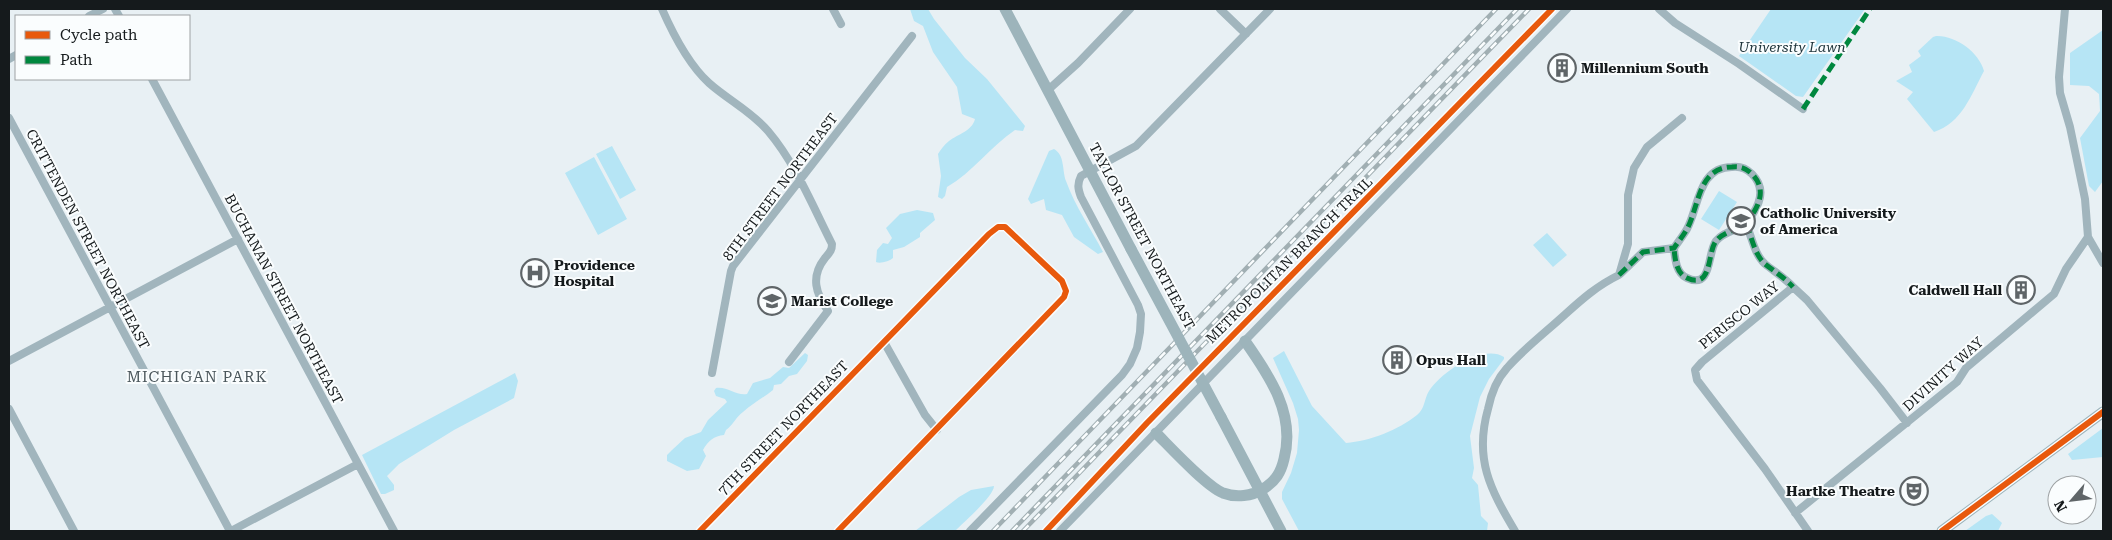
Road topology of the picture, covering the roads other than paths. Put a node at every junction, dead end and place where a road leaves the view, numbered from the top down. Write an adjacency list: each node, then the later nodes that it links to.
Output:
1 (103, 9): 11 (street)
2 (833, 9): 12 (street)
3 (1005, 9): 16 (main road, TAYLOR STREET NORTHEAST)
4 (1130, 9): 16 (street)
5 (1220, 9): 13 (street)
6 (1270, 9): 13 (street)
7 (1567, 9): 30 (street)
8 (1659, 9): 17 (street)
9 (2064, 9): 23 (street)
10 (664, 10): 21 (street)
11 (91, 15)
12 (842, 24)
13 (1246, 34): 20 (street)
14 (912, 36): 21 (street, 8TH STREET NORTHEAST)
15 (153, 80): 24 (street, BUCHANAN STREET NORTHEAST)
16 (1048, 90): 20 (main road, TAYLOR STREET NORTHEAST)
17 (1803, 109)
18 (9, 118): 29 (street, CRITTENDEN STREET NORTHEAST)
19 (1682, 118): 27 (street)
20 (1091, 171): 41 (main road, TAYLOR STREET NORTHEAST, bridge); 48 (street)
21 (799, 181): 33 (street); 34 (street, 8TH STREET NORTHEAST)
22 (1746, 224): 25 (street); 25 (street); 28 (street)
23 (2088, 237): 26 (street); 37 (street, DIVINITY WAY)
24 (238, 239): 29 (street); 40 (street, BUCHANAN STREET NORTHEAST)
25 (1674, 248): 27 (street)
26 (2103, 263)
27 (1619, 275): 51 (street)
28 (1793, 287): 37 (street, PERISCO WAY); 42 (street, PERISCO WAY)
29 (110, 307): 32 (street); 44 (street, CRITTENDEN STREET NORTHEAST)
30 (1245, 340): 39 (street); 41 (main road)
31 (884, 342): 38 (street); 38 (street, 7TH STREET NORTHEAST); 46 (street, 7TH STREET NORTHEAST)
32 (9, 360)
33 (789, 362)
34 (712, 373)
35 (9, 408): 43 (street)
36 (2103, 412): 53 (main road)
37 (1907, 423): 42 (street, DIVINITY WAY)
38 (937, 430): 47 (street)
39 (1156, 433): 41 (main road); 49 (street)
40 (358, 464): 44 (street); 45 (street, BUCHANAN STREET NORTHEAST)
41 (1260, 491): 50 (main road, TAYLOR STREET NORTHEAST)
42 (1795, 513): 52 (street, PERISCO WAY)
43 (74, 531)
44 (230, 531)
45 (394, 531)
46 (700, 531)
47 (838, 531)
48 (970, 531)
49 (1060, 531)
50 (1281, 531)
51 (1515, 531)
52 (1808, 531)
53 (1942, 531)

